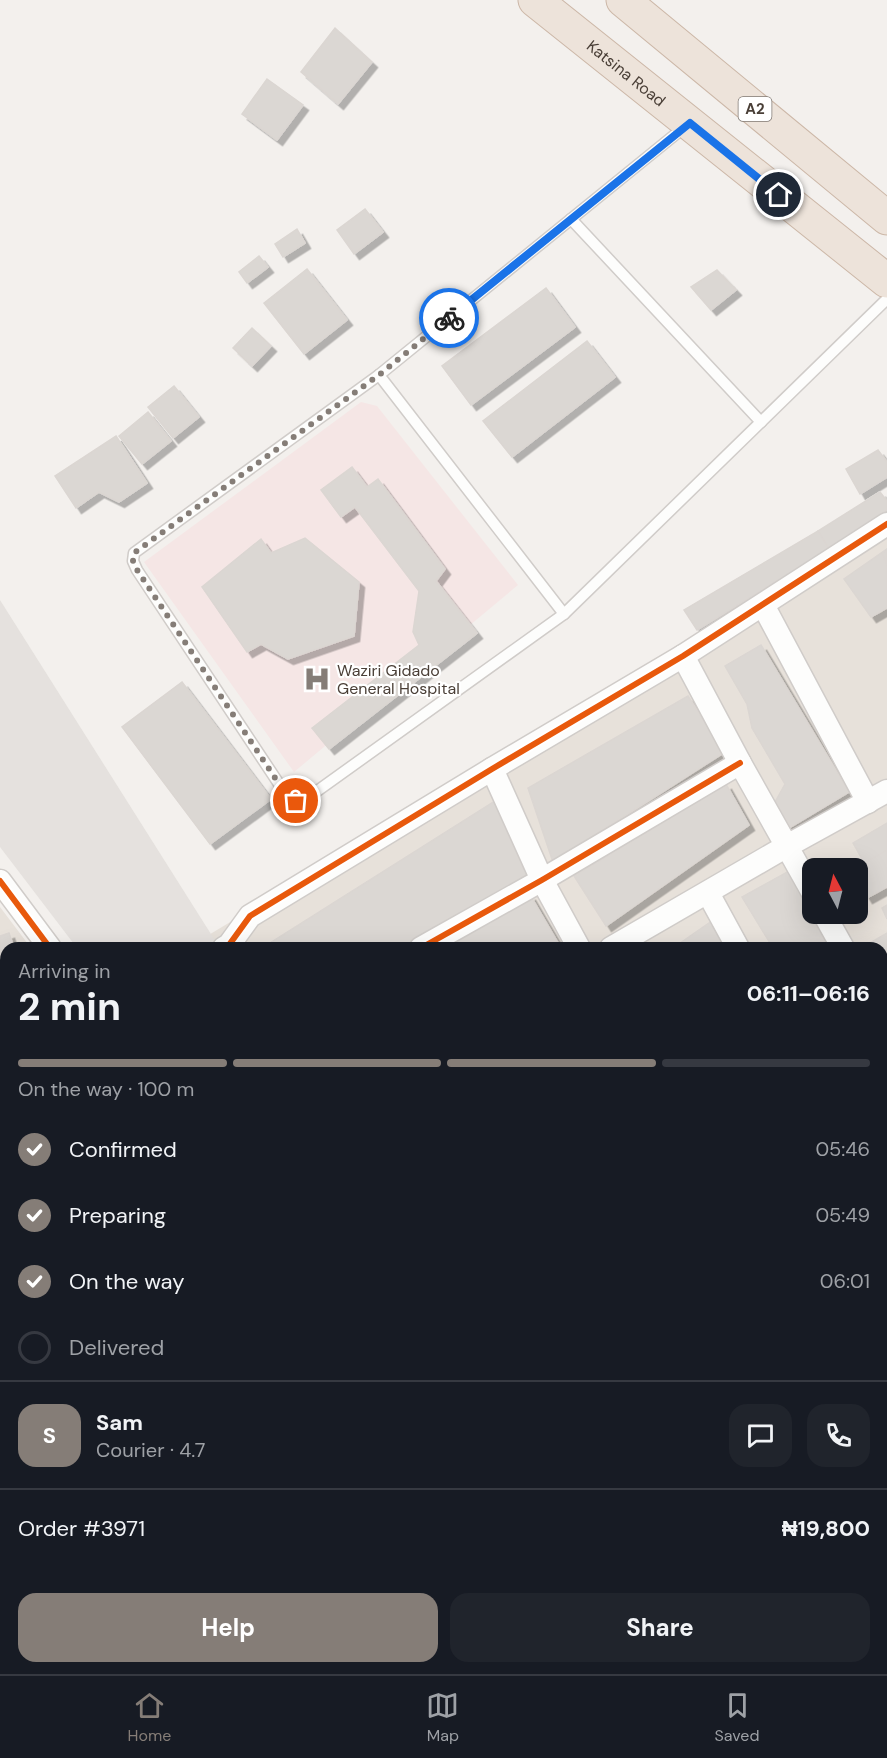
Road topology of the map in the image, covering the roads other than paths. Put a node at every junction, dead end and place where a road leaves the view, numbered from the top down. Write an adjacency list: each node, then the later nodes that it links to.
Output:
1 (535, 0): 3 (highway, Katsina Road)
2 (623, 0): 4 (highway, A2)
3 (690, 123): 5 (lane); 6 (highway, Katsina Road)
4 (887, 218)
5 (571, 219): 8 (lane); 9 (lane)
6 (887, 281)
7 (887, 298): 9 (lane)
8 (379, 375): 12 (lane); 12 (lane)
9 (760, 422): 12 (lane)
10 (887, 524): 11 (street)
11 (763, 605): 13 (street); 16 (street)
12 (564, 614)
13 (683, 656): 14 (street); 15 (street)
14 (740, 763): 17 (street); 19 (street)
15 (492, 769): 19 (street); 25 (street)
16 (878, 796): 17 (street)
17 (788, 846): 18 (street); 21 (street)
18 (802, 872)
19 (542, 880): 26 (street); 27 (street)
20 (0, 881): 22 (street)
21 (708, 893): 28 (street); 29 (street)
22 (7, 903): 24 (street)
23 (830, 924): 30 (street)
24 (44, 942)
25 (232, 942)
26 (432, 942)
27 (576, 942)
28 (637, 942)
29 (735, 942)
30 (840, 942)

